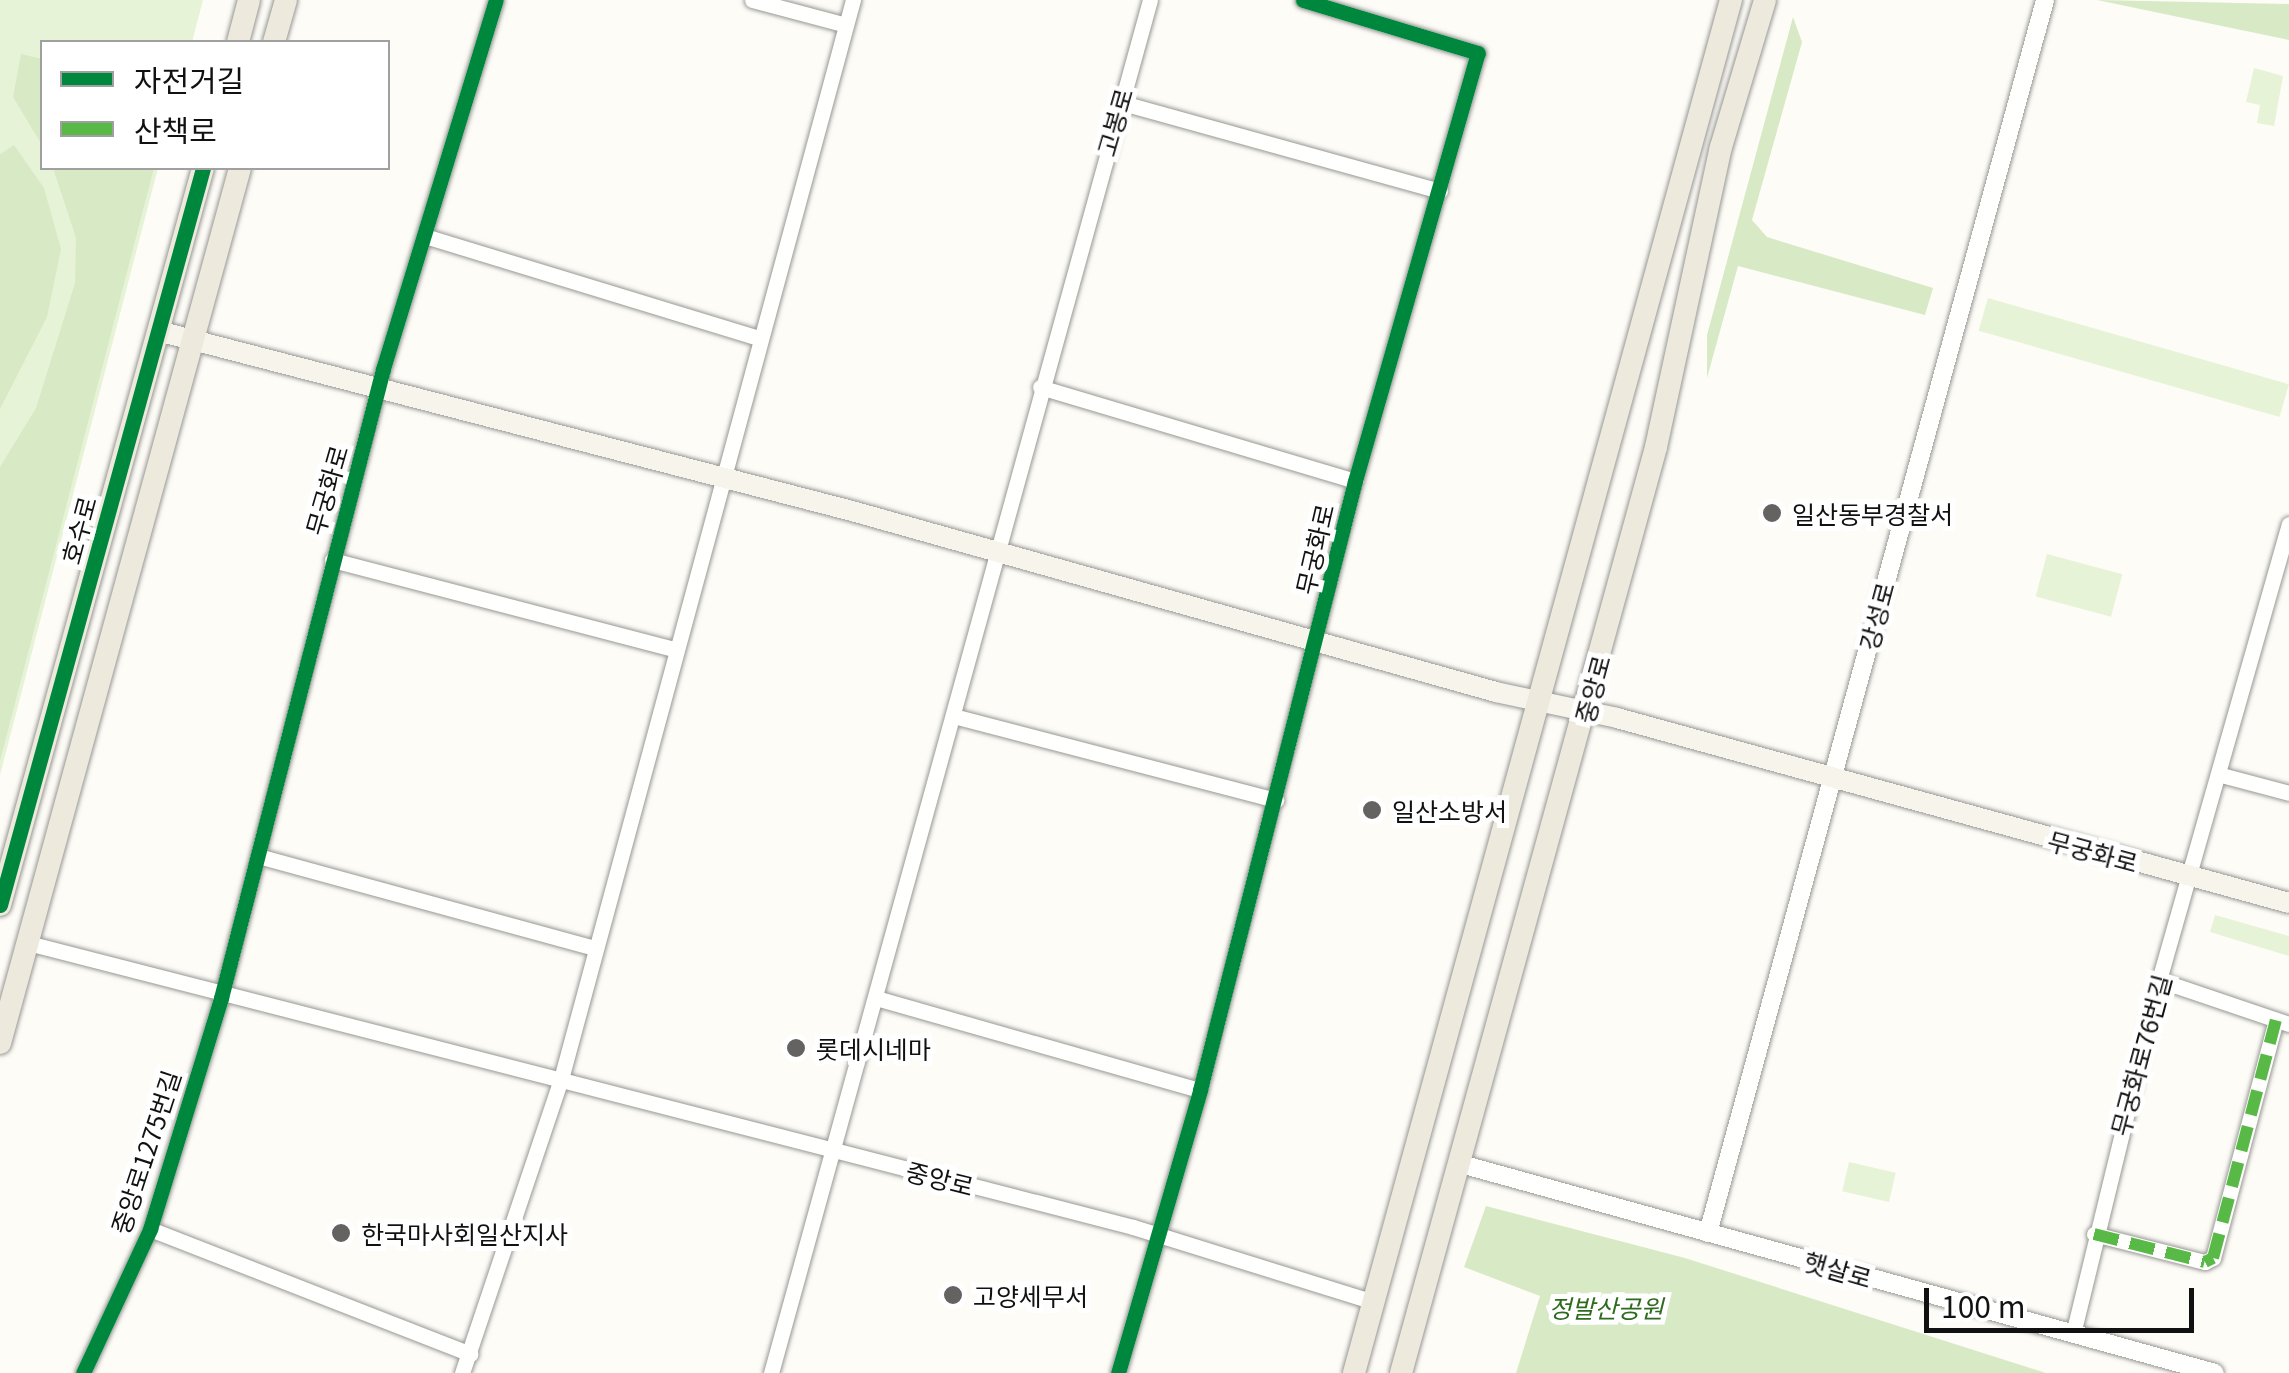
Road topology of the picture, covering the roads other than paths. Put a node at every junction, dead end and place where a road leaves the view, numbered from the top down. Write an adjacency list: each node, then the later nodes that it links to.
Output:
1 (249, 0): 12 (main road)
2 (286, 0): 13 (main road)
3 (496, 0): 18 (street, 무궁화로)
4 (752, 0): 11 (street)
5 (853, 0): 11 (street)
6 (1150, 0): 14 (street, 고봉로)
7 (1302, 0): 17 (street, 무궁화로)
8 (1731, 0): 32 (main road, 중앙로)
9 (1764, 0): 33 (main road, 중앙로)
10 (2045, 0): 36 (street, 강성로)
11 (846, 26): 20 (street)
12 (239, 40)
13 (275, 40)
14 (1120, 102): 17 (street); 22 (street, 고봉로)
15 (202, 170): 19 (main road, 호수로)
16 (239, 170): 21 (main road)
17 (1440, 191): 25 (street, 무궁화로)
18 (424, 236): 20 (street); 23 (street, 무궁화로)
19 (158, 331): 21 (main road, 무궁화로); 42 (main road, 호수로)
20 (759, 338): 24 (street)
21 (191, 340): 23 (main road, 무궁화로); 43 (main road)
22 (1040, 386): 25 (street); 28 (street)
23 (378, 388): 24 (main road, 무궁화로); 29 (street, 무궁화로)
24 (720, 480): 28 (main road, 무궁화로); 31 (street)
25 (1355, 481): 30 (street, 무궁화로)
26 (2289, 524): 27 (street, 무궁화로76번길)
27 (2285, 552): 35 (street, 무궁화로76번길)
28 (1000, 555): 30 (main road, 무궁화로); 34 (street)
29 (332, 560): 31 (street); 39 (street, 무궁화로)
30 (1319, 640): 32 (main road, 무궁화로); 38 (street, 무궁화로)
31 (674, 649): 44 (street)
32 (1539, 702): 33 (main road, 무궁화로); 58 (main road, 중앙로)
33 (1585, 711): 36 (main road, 무궁화로); 53 (main road, 중앙로)
34 (953, 716): 38 (street); 47 (street)
35 (2221, 775): 37 (street); 40 (street, 무궁화로76번길)
36 (1831, 780): 40 (main road, 무궁화로); 55 (street, 강성로)
37 (2289, 792)
38 (1276, 800): 51 (street, 무궁화로)
39 (258, 856): 44 (street); 46 (street, 무궁화로)
40 (2192, 878): 41 (main road, 무궁화로); 45 (street, 무궁화로76번길)
41 (2289, 903)
42 (0, 905)
43 (28, 943): 46 (street); 49 (main road)
44 (594, 948): 50 (street)
45 (2159, 980): 48 (street); 56 (street, 무궁화로76번길)
46 (221, 998): 50 (street); 54 (street, 중앙로1275번길)
47 (876, 998): 51 (street); 52 (street)
48 (2283, 1022): 56 (street)
49 (0, 1043)
50 (561, 1079): 52 (street, 중앙로); 60 (street)
51 (1200, 1090): 57 (street, 무궁화로)
52 (836, 1152): 57 (street, 중앙로); 63 (street)
53 (1461, 1164): 55 (street, 햇살로); 66 (main road, 중앙로)
54 (150, 1229): 60 (street); 61 (street, 중앙로1275번길)
55 (1708, 1232): 59 (street, 햇살로)
56 (2094, 1234): 59 (street, 무궁화로76번길)
57 (1158, 1236): 58 (street, 중앙로); 64 (street)
58 (1374, 1302): 65 (main road, 중앙로)
59 (2073, 1334): 67 (street, 햇살로)
60 (471, 1354): 62 (street)
61 (83, 1373)
62 (462, 1373)
63 (771, 1373)
64 (1118, 1373)
65 (1354, 1373)
66 (1401, 1373)
67 (2216, 1373)

